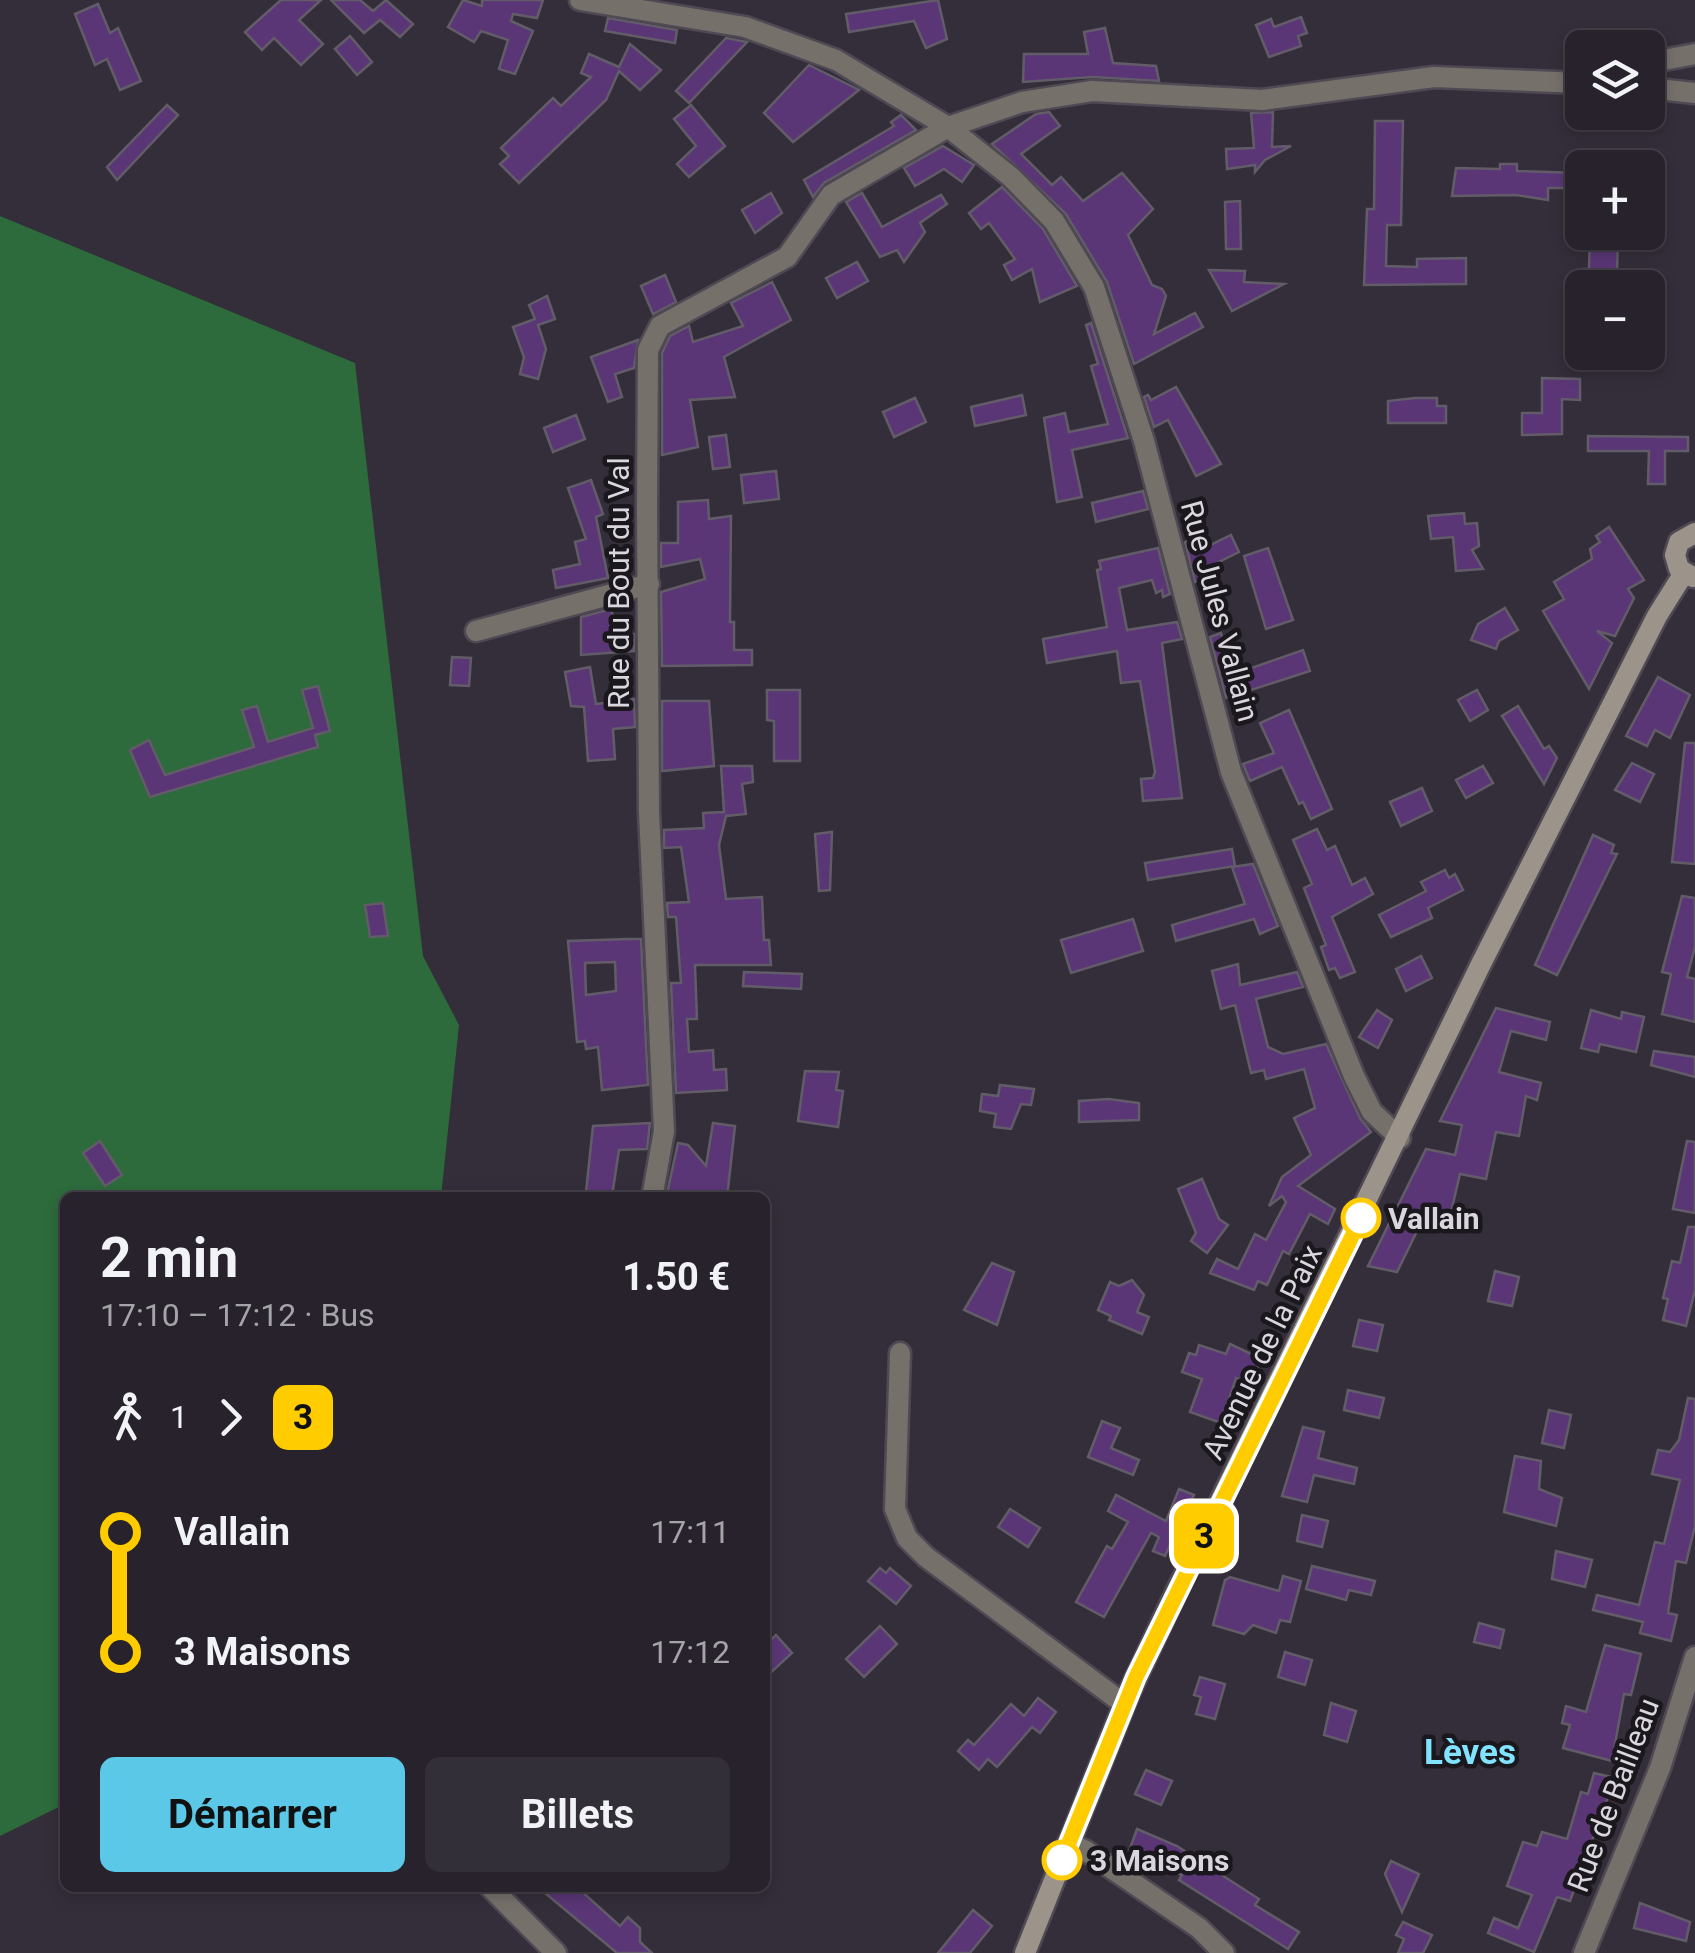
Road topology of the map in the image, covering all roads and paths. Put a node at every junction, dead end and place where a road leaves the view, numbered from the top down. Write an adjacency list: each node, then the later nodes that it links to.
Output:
1 (580, 0): 7 (street, Rue Jules Vallain)
2 (1695, 54): 3 (street)
3 (1665, 60)
4 (1565, 81): 7 (street)
5 (1665, 90): 6 (street)
6 (1695, 93)
7 (948, 127): 10 (street, Rue du Bout du Val); 12 (street, Rue Jules Vallain)
8 (1695, 534): 9 (main road)
9 (1690, 575): 12 (main road, Avenue de la Paix)
10 (649, 584): 11 (street); 13 (street, Rue du Bout du Val)
11 (476, 632)
12 (1400, 1138): 16 (main road, Avenue de la Paix)
13 (653, 1192)
14 (900, 1353): 16 (street)
15 (1695, 1657): 22 (street, Rue de Bailleau)
16 (1124, 1704): 17 (main road, Avenue de la Paix)
17 (1068, 1844): 20 (main road, Avenue de la Paix); 21 (street)
18 (496, 1892): 19 (street)
19 (556, 1953)
20 (1025, 1953)
21 (1224, 1953)
22 (1584, 1953)

